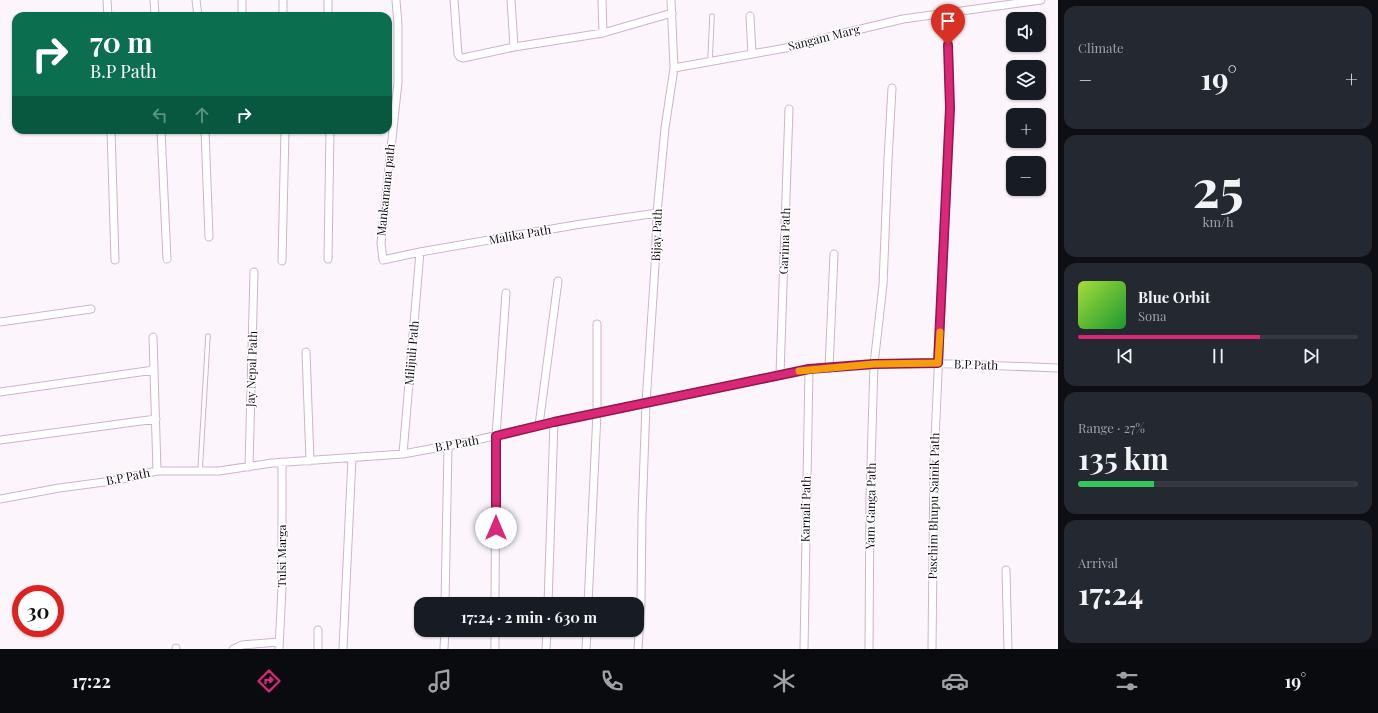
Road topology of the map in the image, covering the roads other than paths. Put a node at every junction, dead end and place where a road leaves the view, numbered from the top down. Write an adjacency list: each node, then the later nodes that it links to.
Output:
1 (107, 0): 13 (street)
2 (154, 0): 14 (street)
3 (196, 0): 15 (street)
4 (242, 0): 16 (street)
5 (283, 0): 17 (street)
6 (328, 0): 18 (street)
7 (396, 0): 42 (street, Mankamana path)
8 (454, 0): 24 (street)
9 (511, 0): 24 (street)
10 (602, 0): 23 (street)
11 (671, 0): 19 (street)
12 (1041, 0): 20 (street, Sangam Marg)
13 (108, 12)
14 (155, 12)
15 (198, 12)
16 (242, 12)
17 (283, 12)
18 (328, 12)
19 (672, 13): 23 (street); 27 (street)
20 (946, 14): 25 (street, Sangam Marg); 53 (street, Paschim Bhupu Sainik Path)
21 (712, 16): 26 (lane)
22 (750, 16): 25 (street)
23 (603, 33): 24 (street)
24 (514, 47)
25 (752, 54): 26 (street, Sangam Marg)
26 (710, 62): 27 (street, Sangam Marg)
27 (674, 68): 35 (street, Bijay Path)
28 (892, 88): 54 (street, Yam Ganga Path)
29 (789, 109): 59 (street, Garima Path)
30 (111, 134): 41 (street)
31 (161, 134): 39 (street)
32 (205, 134): 36 (street)
33 (285, 134): 43 (street)
34 (330, 134): 40 (street)
35 (657, 213): 37 (street, Malika Path); 61 (street, Bijay Path)
36 (209, 237)
37 (420, 252): 42 (street, Malika Path); 69 (street, Milijuli Path)
38 (834, 254): 55 (street)
39 (167, 259)
40 (328, 259)
41 (115, 260)
42 (383, 260)
43 (282, 261)
44 (254, 272): 73 (street, Jay Nepal Path)
45 (558, 281): 65 (street)
46 (506, 293): 66 (street)
47 (91, 309): 48 (street)
48 (0, 322)
49 (597, 324): 62 (street)
50 (208, 336): 75 (lane)
51 (153, 337): 58 (street)
52 (306, 352): 71 (street)
53 (938, 363): 54 (street, B.P Path); 56 (street, B.P Path); 98 (street, Paschim Bhupu Sainik Path)
54 (874, 364): 55 (street, B.P Path); 97 (street, Yam Ganga Path)
55 (829, 368): 57 (street, B.P Path)
56 (1058, 368)
57 (809, 369): 59 (street, B.P Path); 96 (street, Karnali Path)
58 (154, 370): 60 (street); 63 (street)
59 (780, 374): 61 (street, B.P Path)
60 (0, 392)
61 (646, 403): 62 (street, B.P Path); 95 (street, Bijay Path)
62 (597, 413): 64 (street, B.P Path); 81 (street)
63 (156, 419): 67 (street); 74 (street)
64 (554, 422): 65 (street, B.P Path); 80 (street)
65 (539, 426): 66 (street, B.P Path)
66 (496, 436): 68 (street, B.P Path); 79 (street)
67 (0, 440)
68 (448, 446): 69 (street, B.P Path); 78 (street)
69 (403, 454): 70 (street, B.P Path)
70 (352, 458): 71 (street, B.P Path); 90 (street)
71 (310, 461): 72 (street, B.P Path)
72 (282, 462): 73 (street, B.P Path); 87 (street, Tulsi Marga)
73 (249, 467): 75 (street, B.P Path)
74 (157, 471): 75 (street, B.P Path); 76 (street, B.P Path)
75 (200, 471)
76 (0, 499)
77 (1006, 570): 99 (street)
78 (445, 597)
79 (495, 597)
80 (548, 597)
81 (588, 597)
82 (318, 630): 89 (street)
83 (445, 637): 91 (street)
84 (495, 637): 92 (street)
85 (547, 637): 93 (street)
86 (587, 637): 94 (street)
87 (279, 645): 88 (street)
88 (233, 649)
89 (318, 649)
90 (344, 649)
91 (444, 649)
92 (495, 649)
93 (546, 649)
94 (586, 649)
95 (638, 649)
96 (804, 649)
97 (869, 649)
98 (932, 649)
99 (1008, 649)

